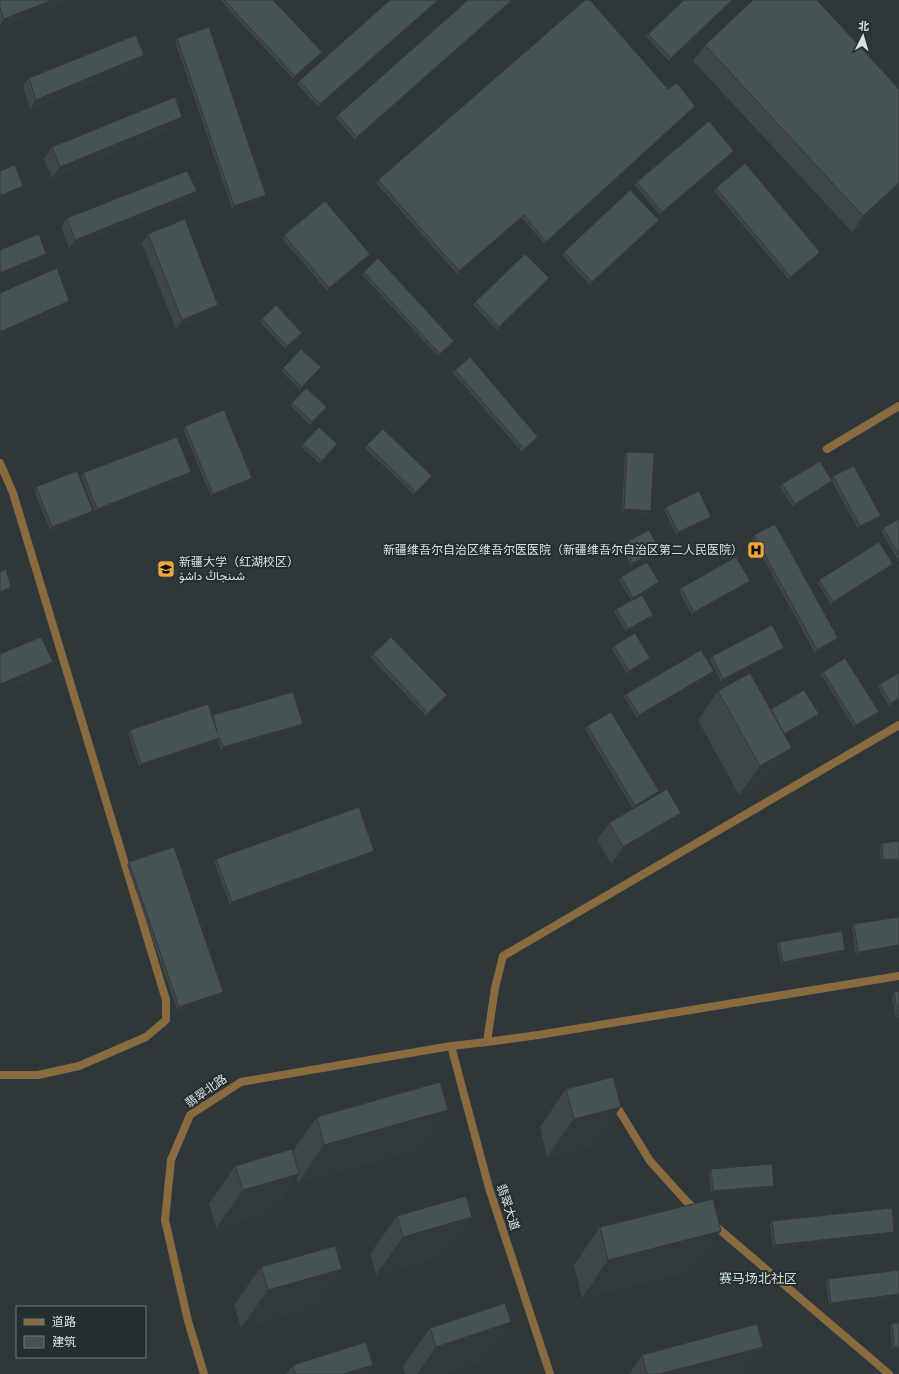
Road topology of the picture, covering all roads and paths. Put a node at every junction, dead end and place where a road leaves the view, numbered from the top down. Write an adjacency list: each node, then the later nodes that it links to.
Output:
1 (899, 406): 2 (street)
2 (827, 449)
3 (0, 463): 8 (street)
4 (899, 725): 6 (street)
5 (899, 976): 6 (street, 翡翠北路)
6 (488, 1042): 7 (street, 翡翠北路)
7 (451, 1046): 10 (street, 翡翠北路); 11 (street, 翡翠大道)
8 (0, 1075)
9 (613, 1102): 12 (street)
10 (204, 1374)
11 (550, 1374)
12 (889, 1374)

